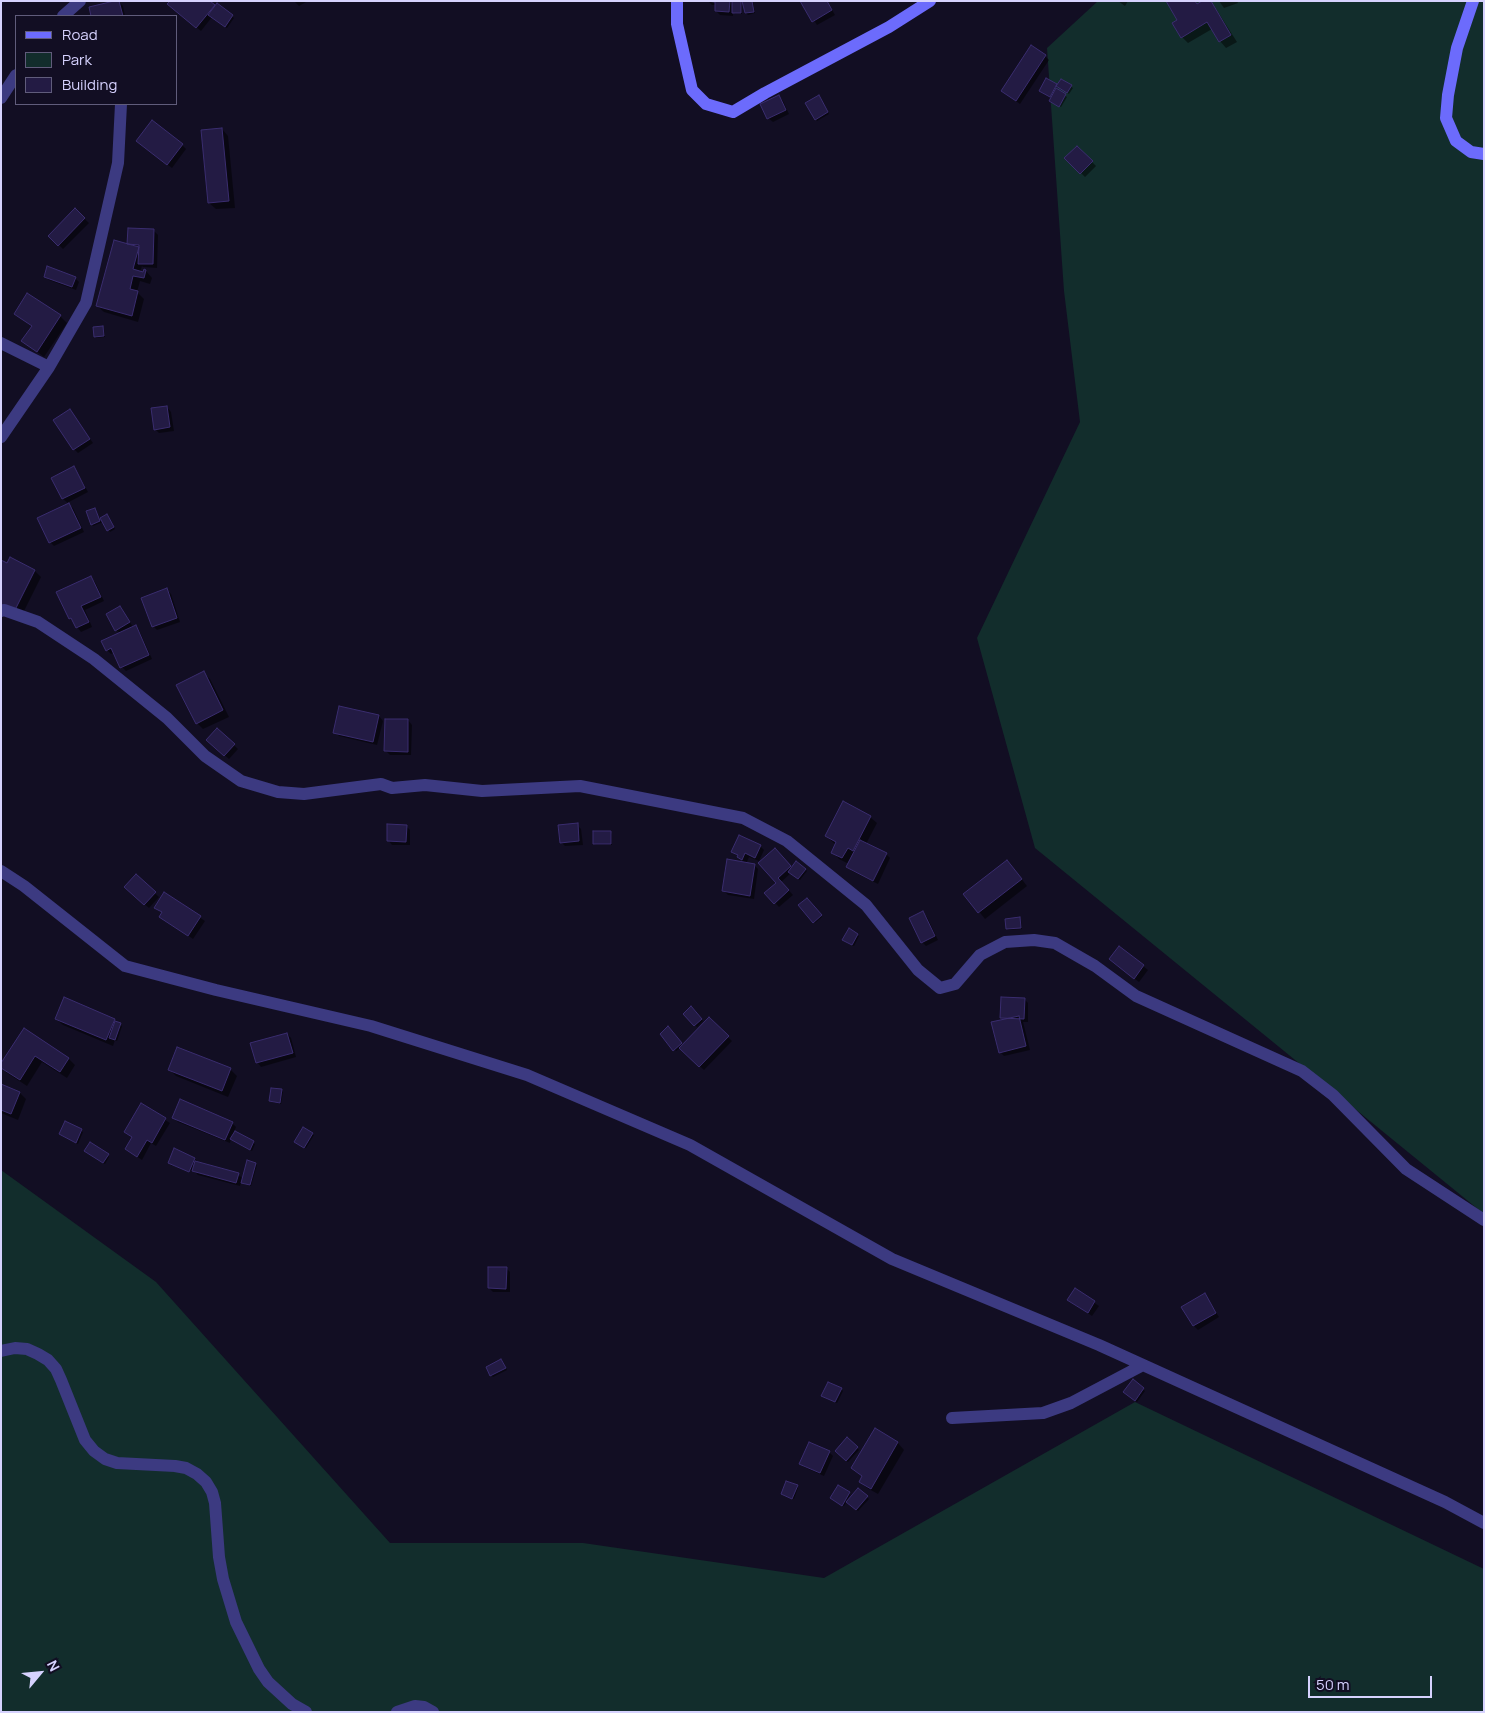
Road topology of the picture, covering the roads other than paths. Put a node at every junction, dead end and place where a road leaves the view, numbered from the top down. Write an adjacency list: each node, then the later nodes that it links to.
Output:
1 (80, 1): 5 (street)
2 (678, 1): 3 (street)
3 (930, 1)
4 (1472, 1): 9 (street)
5 (64, 15)
6 (15, 77): 7 (street)
7 (1, 98)
8 (121, 105): 11 (street)
9 (1484, 154)
10 (1, 343): 11 (street)
11 (48, 367): 12 (street)
12 (1, 437)
13 (1, 611): 15 (street)
14 (1, 871): 17 (street)
15 (1484, 1220)
16 (1, 1351): 20 (street)
17 (1144, 1365): 18 (street); 19 (street)
18 (952, 1418)
19 (1484, 1523)
20 (306, 1712)
21 (397, 1712): 22 (street)
22 (433, 1712)

